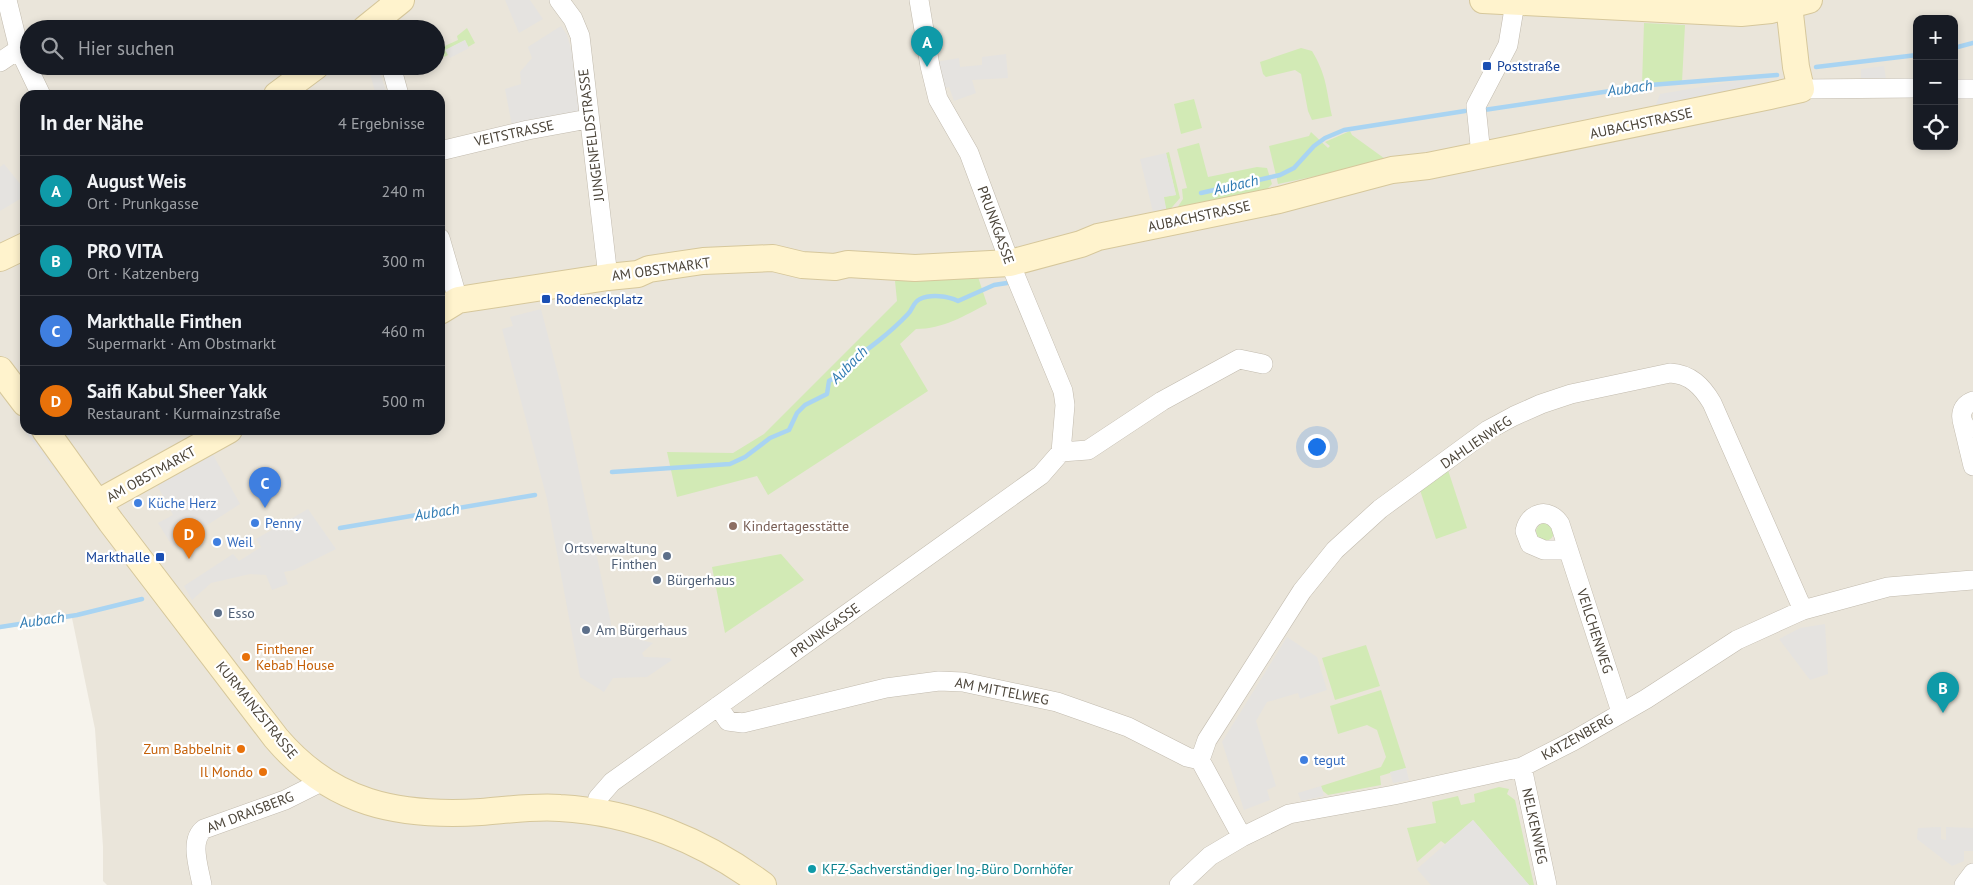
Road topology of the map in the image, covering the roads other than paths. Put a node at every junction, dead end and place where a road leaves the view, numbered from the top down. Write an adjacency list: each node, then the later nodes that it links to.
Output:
1 (7, 0): 9 (street)
2 (400, 0): 8 (main road)
3 (559, 0): 21 (street, JUNGENFELDSTRASSE)
4 (918, 0): 26 (street, PRUNKGASSE)
5 (1483, 0): 6 (main road)
6 (1515, 3): 7 (main road); 23 (street)
7 (1790, 5): 14 (main road)
8 (378, 20)
9 (19, 49): 10 (street)
10 (0, 62)
11 (31, 75): 18 (street)
12 (304, 75): 19 (main road)
13 (394, 75): 20 (street)
14 (1798, 78): 15 (street); 23 (main road, AUBACHSTRASSE)
15 (1913, 88)
16 (1958, 89): 17 (street)
17 (1973, 89)
18 (39, 90)
19 (284, 90)
20 (398, 90)
21 (588, 119): 22 (street, VEITSTRASSE); 29 (street, JUNGENFELDSTRASSE)
22 (445, 150)
23 (1481, 155): 26 (main road, AUBACHSTRASSE)
24 (20, 248): 25 (main road)
25 (0, 258)
26 (1010, 263): 27 (main road, AUBACHSTRASSE); 38 (street, PRUNKGASSE)
27 (915, 268): 29 (main road, AM OBSTMARKT)
28 (445, 276): 30 (street)
29 (608, 277): 30 (main road, AM OBSTMARKT)
30 (449, 306)
31 (1263, 364): 38 (street)
32 (0, 370): 33 (main road)
33 (20, 397)
34 (1973, 401): 35 (street)
35 (1967, 426): 39 (street)
36 (49, 435): 40 (main road, KURMAINZSTRASSE)
37 (219, 435): 40 (main road, AM OBSTMARKT)
38 (1061, 452): 44 (street, PRUNKGASSE)
39 (1973, 466)
40 (99, 502): 48 (main road, KURMAINZSTRASSE)
41 (1568, 550): 45 (street, VEILCHENWEG)
42 (1973, 580): 43 (street, KATZENBERG)
43 (1803, 610): 45 (street, KATZENBERG); 46 (street, DAHLIENWEG)
44 (718, 706): 46 (street, AM MITTELWEG); 49 (street, PRUNKGASSE)
45 (1621, 712): 47 (street, KATZENBERG)
46 (1200, 760): 50 (street)
47 (1522, 768): 50 (street, KATZENBERG); 55 (street, NELKENWEG)
48 (323, 782): 49 (main road, KURMAINZSTRASSE); 52 (street, AM DRAISBERG)
49 (595, 812): 53 (main road, KURMAINZSTRASSE)
50 (1242, 836): 54 (street, KATZENBERG)
51 (1973, 873): 56 (street)
52 (202, 885)
53 (763, 885)
54 (1179, 885)
55 (1547, 885)
56 (1964, 885)

